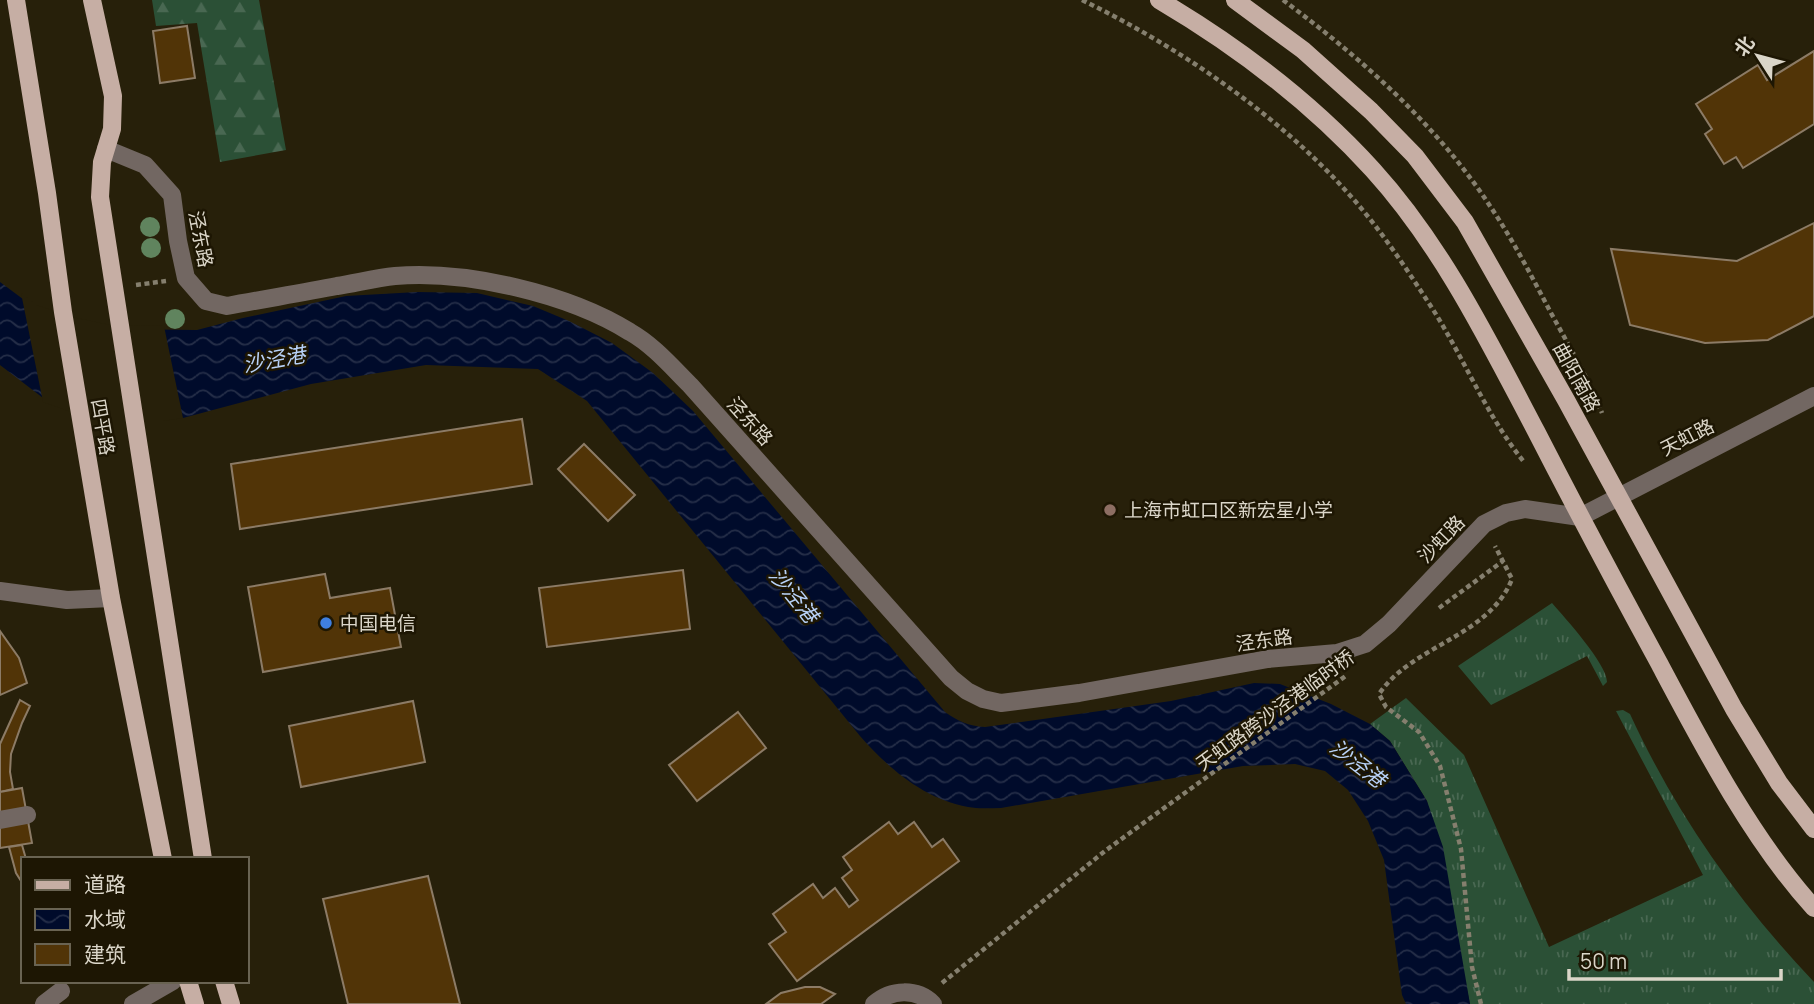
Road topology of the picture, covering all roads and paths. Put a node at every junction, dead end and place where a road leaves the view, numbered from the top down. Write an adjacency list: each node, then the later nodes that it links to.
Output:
1 (16, 0): 16 (main road, 四平路)
2 (92, 0): 6 (main road, 四平路)
3 (1082, 0): 10 (path)
4 (1159, 0): 12 (main road)
5 (1234, 0): 11 (main road, 曲阳南路)
6 (106, 149): 7 (street, 泾东路); 8 (main road, 四平路)
7 (186, 278): 8 (path); 18 (street, 泾东路)
8 (115, 289): 24 (main road, 四平路)
9 (1814, 396): 11 (street, 天虹路)
10 (1532, 471)
11 (1619, 496): 12 (street, 天虹路); 22 (main road, 曲阳南路)
12 (1580, 517): 13 (street, 沙虹路); 25 (main road)
13 (1484, 524): 14 (path); 18 (street, 沙虹路)
14 (1503, 561): 17 (path); 36 (path)
15 (0, 591): 16 (street)
16 (111, 598): 23 (main road, 四平路)
17 (1428, 615)
18 (1389, 625)
19 (1350, 672): 30 (path, 天虹路跨沙泾港临时桥)
20 (27, 815): 21 (street)
21 (0, 820)
22 (1814, 829)
23 (163, 857)
24 (203, 857)
25 (1814, 908)
26 (170, 983): 32 (street)
27 (189, 983): 33 (main road)
28 (226, 983): 34 (main road)
29 (61, 991): 31 (street)
30 (930, 1000): 35 (street)
31 (44, 1004)
32 (133, 1004)
33 (195, 1004)
34 (231, 1004)
35 (874, 1004)
36 (1481, 1004)

